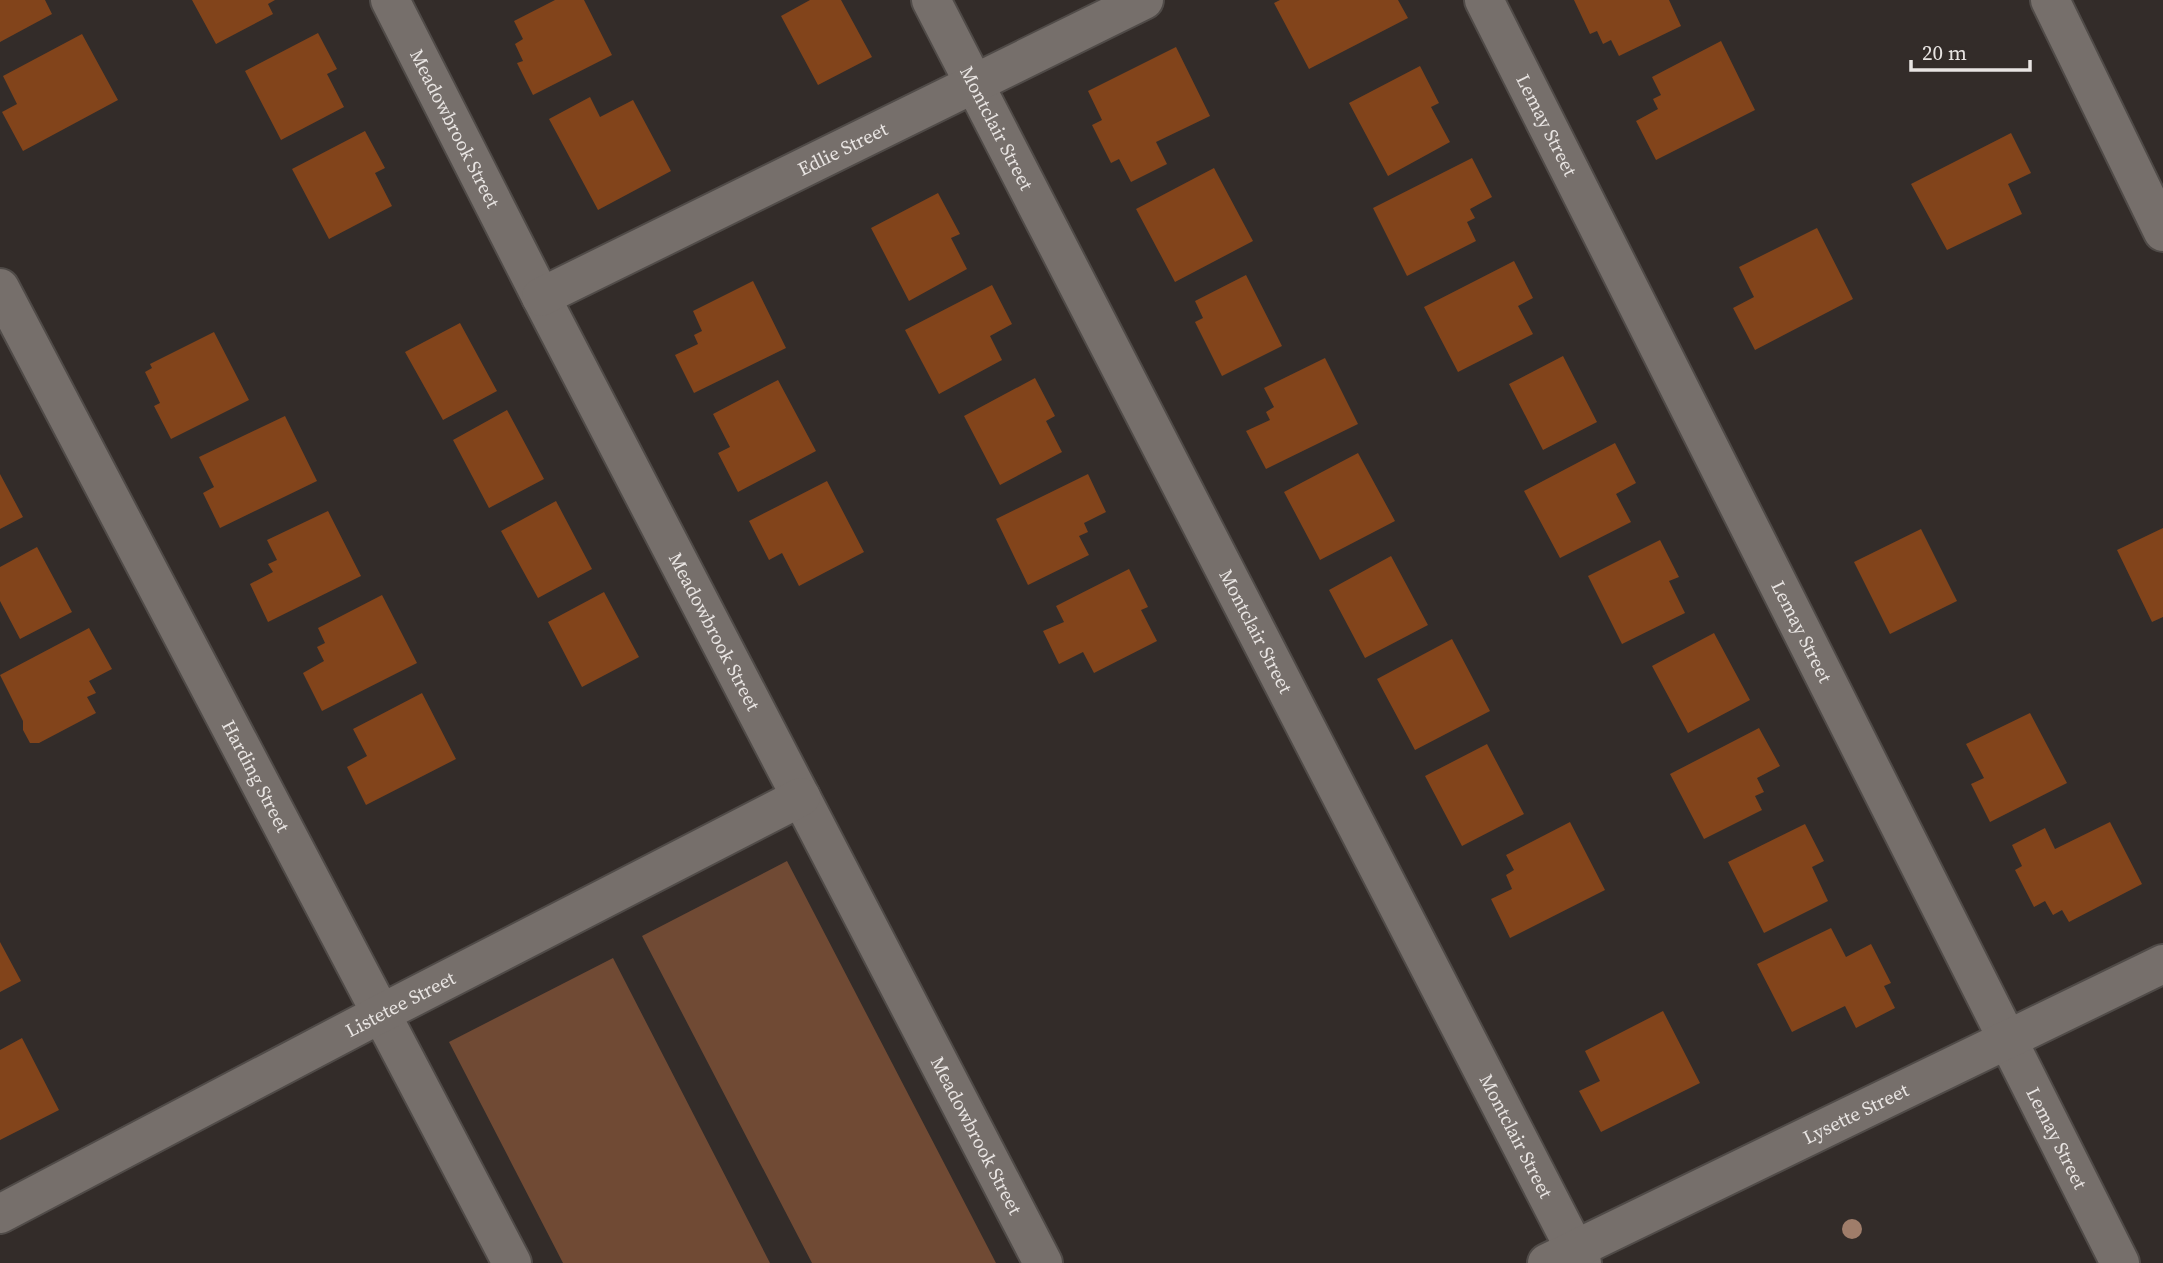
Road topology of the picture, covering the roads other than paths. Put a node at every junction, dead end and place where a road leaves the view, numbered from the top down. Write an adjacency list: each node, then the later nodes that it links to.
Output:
1 (390, 0): 9 (street, Meadowbrook Street)
2 (931, 0): 6 (street, Montclair Street)
3 (1144, 0): 6 (street, Edlie Street)
4 (1484, 0): 13 (street, Lemay Street)
5 (2050, 0): 7 (street)
6 (974, 84): 9 (street, Edlie Street); 15 (street, Montclair Street)
7 (2163, 232)
8 (0, 288): 12 (street, Harding Street)
9 (541, 297): 10 (street, Meadowbrook Street)
10 (802, 797): 12 (street, Listetee Street); 17 (street, Meadowbrook Street)
11 (2163, 964): 13 (street, Lysette Street)
12 (382, 1013): 14 (street, Listetee Street); 16 (street, Harding Street)
13 (2007, 1040): 15 (street, Lysette Street); 18 (street, Lemay Street)
14 (0, 1214)
15 (1568, 1258)
16 (512, 1263)
17 (1043, 1263)
18 (2120, 1263)

